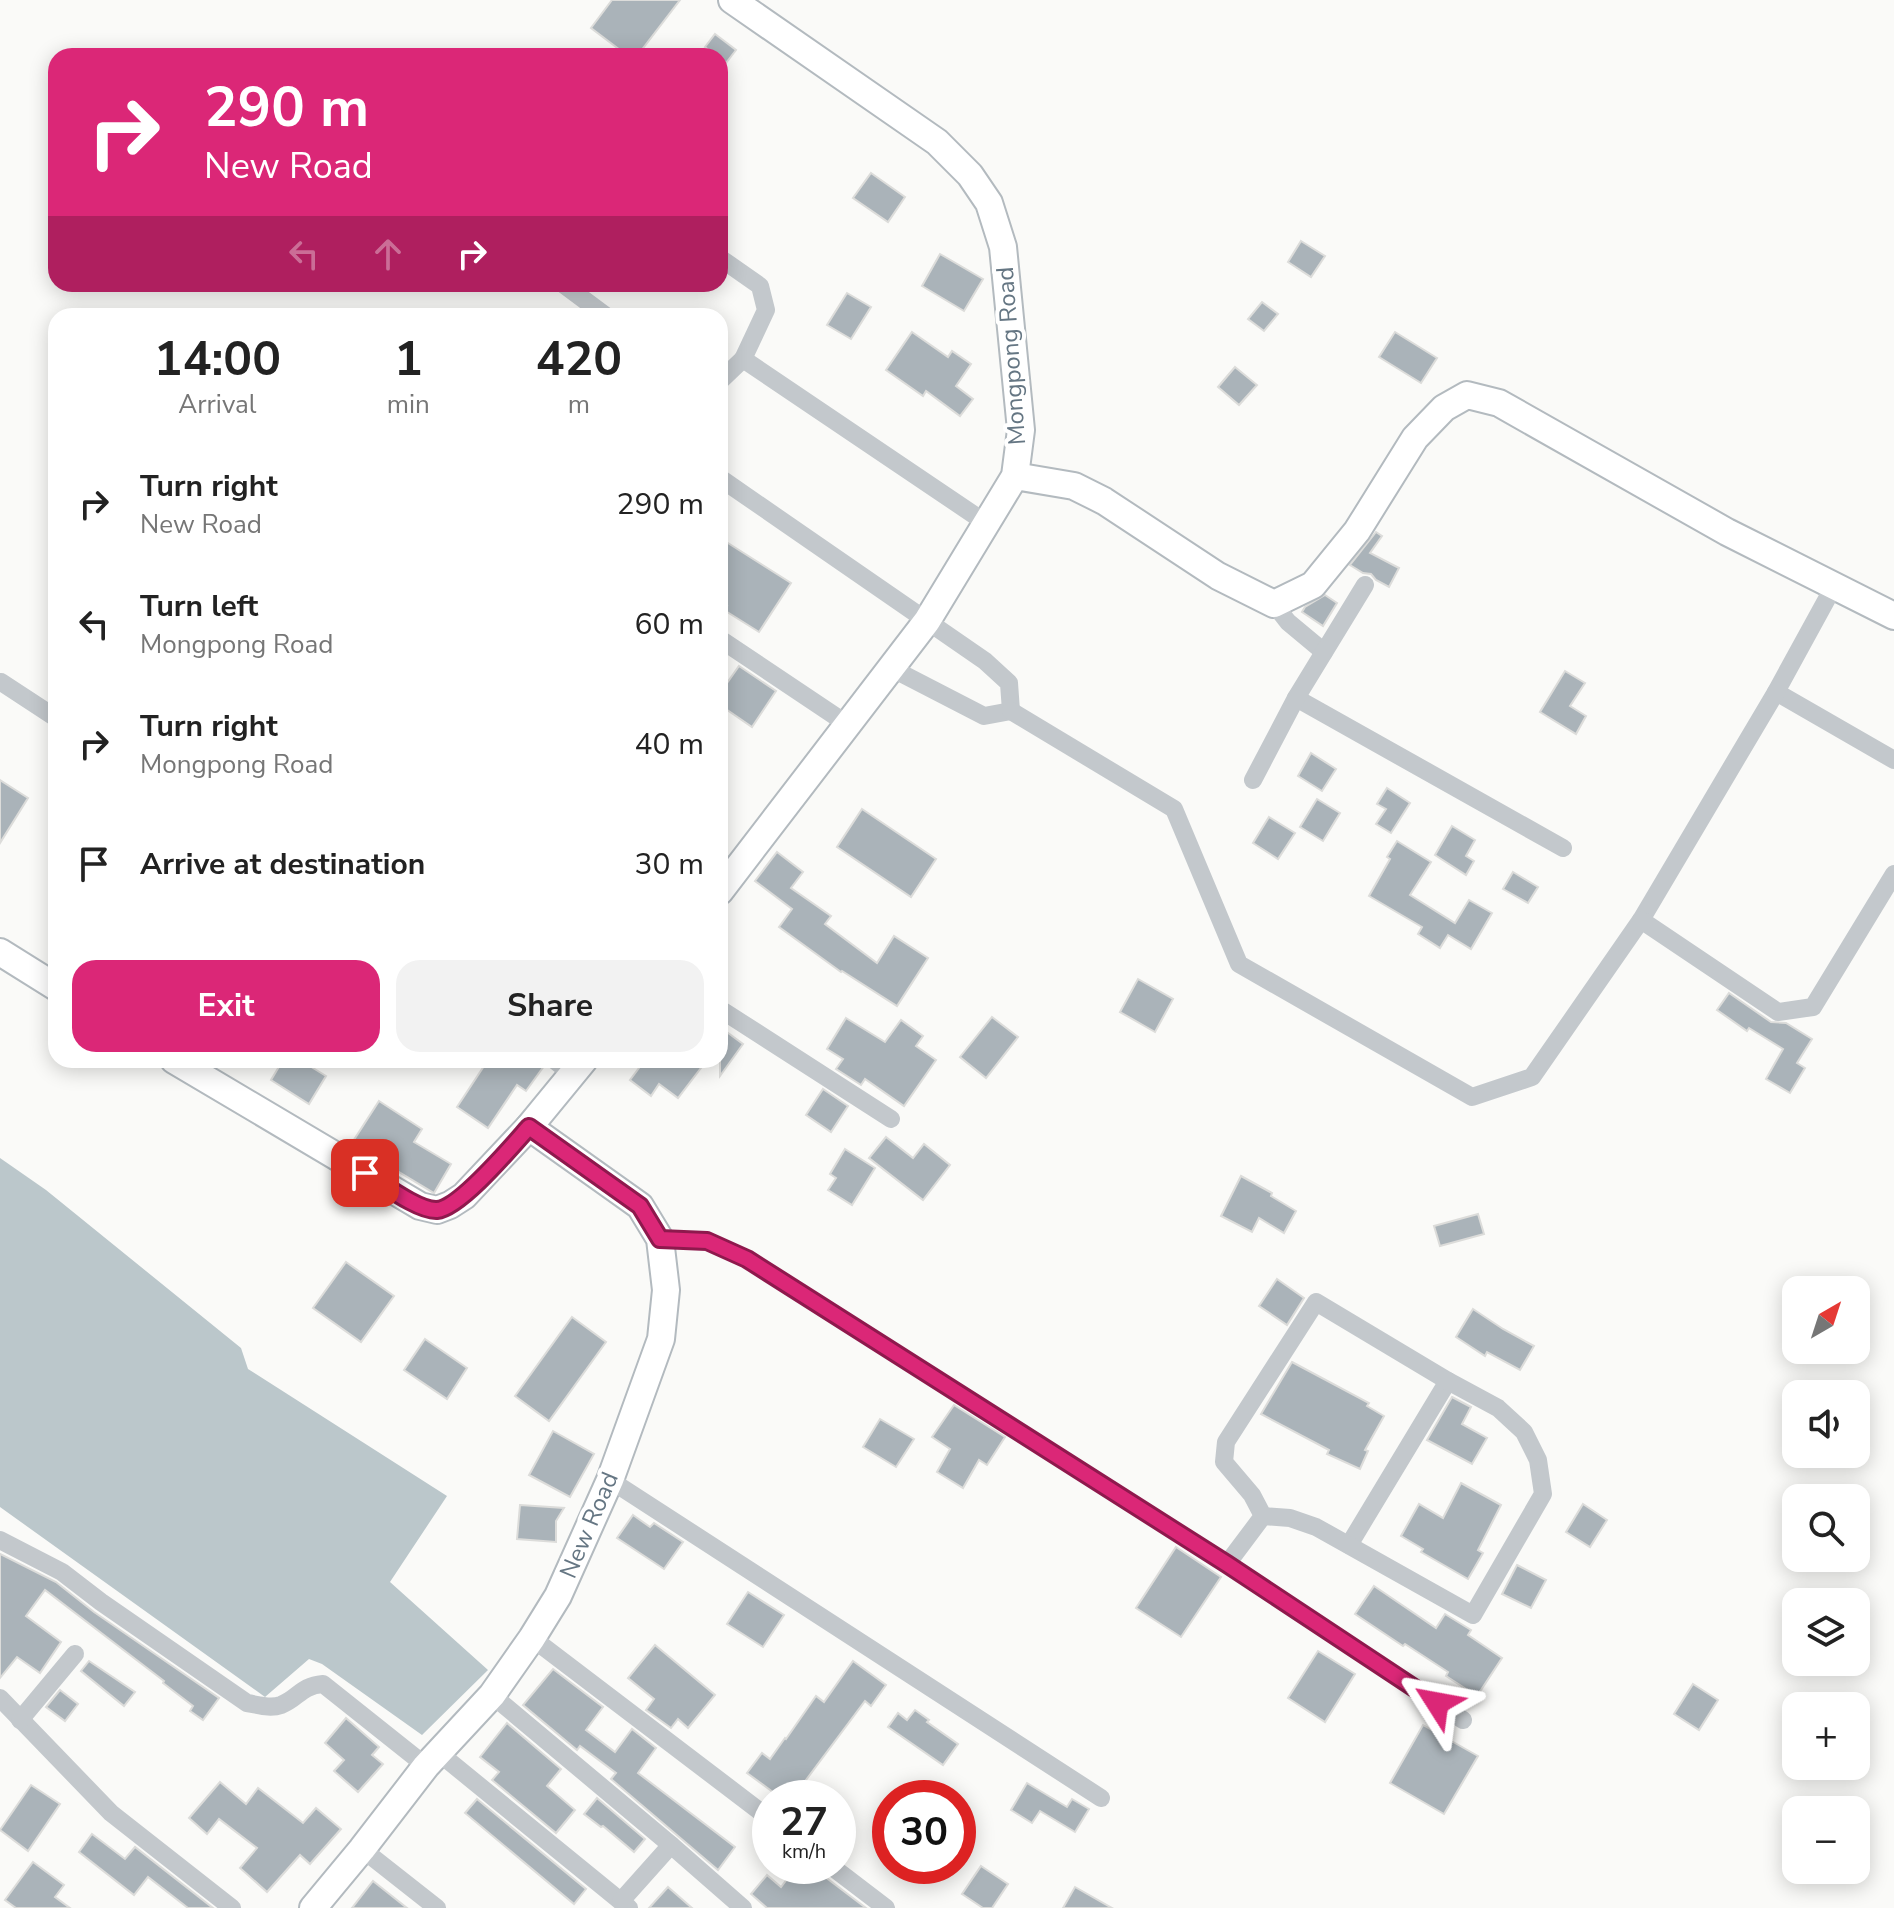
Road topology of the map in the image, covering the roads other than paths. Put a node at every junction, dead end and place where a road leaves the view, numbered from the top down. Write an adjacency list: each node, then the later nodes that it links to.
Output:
1 (732, 0): 7 (street, Mongpong Road)
2 (728, 264): 5 (street)
3 (574, 292): 4 (street)
4 (595, 308)
5 (743, 359): 6 (street); 9 (street)
6 (728, 373)
7 (1015, 476): 9 (street, Mongpong Road); 12 (street)
8 (728, 484): 14 (street)
9 (986, 523): 14 (street, Mongpong Road)
10 (1365, 585): 16 (street)
11 (1834, 586): 12 (street); 13 (street); 19 (street)
12 (1274, 604): 16 (street)
13 (1894, 616)
14 (927, 621): 17 (street, Mongpong Road); 21 (street)
15 (728, 644): 23 (street)
16 (1324, 652): 20 (street)
17 (891, 668): 21 (street); 23 (street, Mongpong Road)
18 (1, 682): 22 (street)
19 (1776, 692): 24 (street); 29 (street)
20 (1296, 698): 25 (street); 26 (street)
21 (1011, 711): 29 (street)
22 (48, 713)
23 (847, 724): 28 (street, Mongpong Road)
24 (1894, 760)
25 (1253, 780)
26 (1563, 848)
27 (1894, 874): 29 (street)
28 (728, 880)
29 (1641, 920)
30 (0, 952): 31 (street)
31 (48, 982)
32 (728, 1014): 35 (street)
33 (187, 1068): 36 (street)
34 (568, 1068): 36 (street)
35 (891, 1119)
36 (529, 1127): 37 (street, New Road)
37 (660, 1239): 39 (street, New Road); 43 (street)
38 (1448, 1381): 40 (street); 42 (street); 42 (street)
39 (610, 1480): 44 (street, New Road); 51 (street)
40 (1263, 1516): 42 (street); 43 (street)
41 (0, 1540): 50 (street)
42 (1349, 1545)
43 (1227, 1564): 49 (street)
44 (532, 1638): 46 (street, New Road); 52 (street)
45 (75, 1654): 48 (street)
46 (492, 1695): 50 (street, New Road); 53 (street)
47 (0, 1698): 48 (street)
48 (20, 1720): 57 (street)
49 (1463, 1720)
50 (432, 1760): 54 (street, New Road); 56 (street)
51 (1101, 1798)
52 (752, 1805)
53 (671, 1845): 56 (street); 60 (street)
54 (362, 1849): 58 (street, New Road); 59 (street)
55 (855, 1884): 61 (street)
56 (625, 1904)
57 (232, 1908)
58 (313, 1908)
59 (437, 1908)
60 (743, 1908)
61 (886, 1908)

